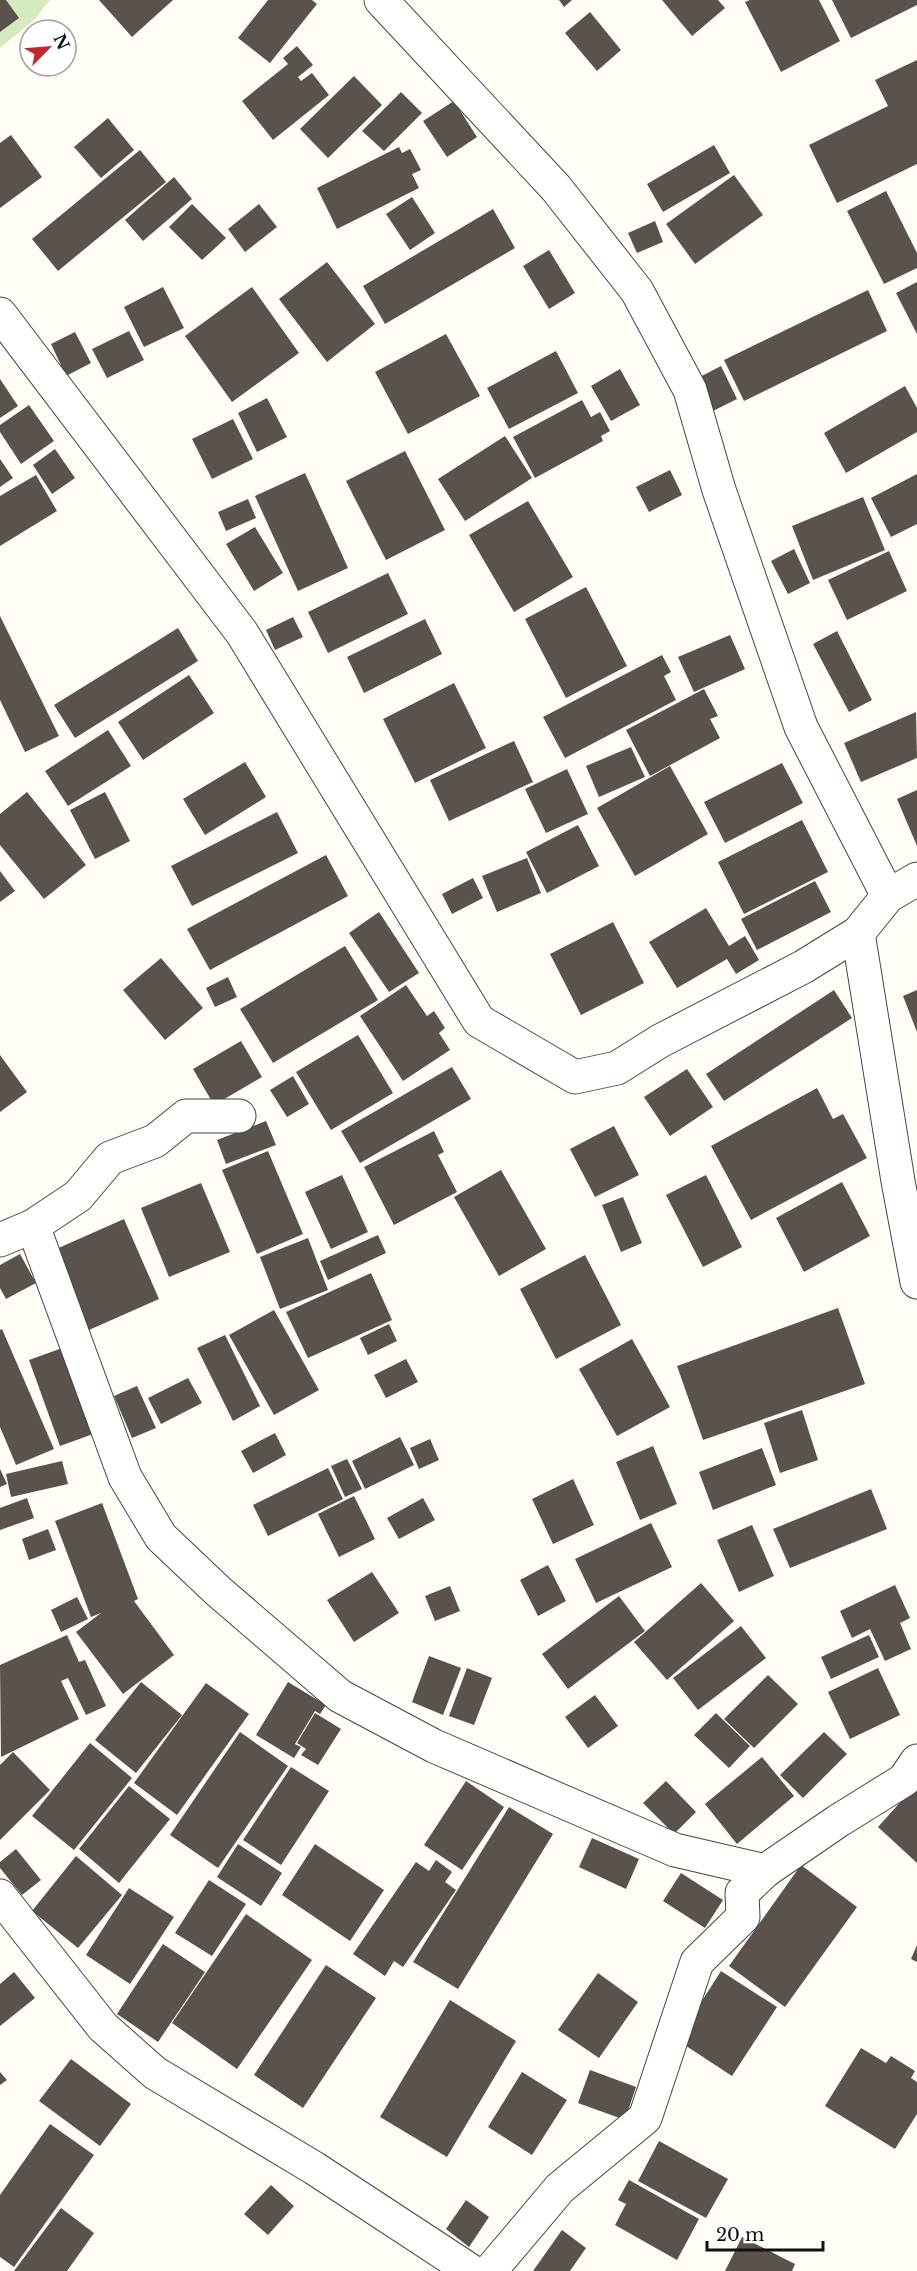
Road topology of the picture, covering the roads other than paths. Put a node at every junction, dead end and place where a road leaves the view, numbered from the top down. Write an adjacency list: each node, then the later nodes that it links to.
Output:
1 (381, 0): 4 (street)
2 (0, 314): 5 (street)
3 (917, 879): 4 (street)
4 (888, 896): 5 (street)
5 (858, 933): 9 (street)
6 (239, 1116): 7 (street)
7 (33, 1226): 8 (street); 11 (street)
8 (0, 1240)
9 (917, 1282)
10 (917, 1761): 11 (street)
11 (765, 1871): 14 (street)
12 (0, 1896): 13 (street)
13 (471, 2271)
14 (490, 2271)

